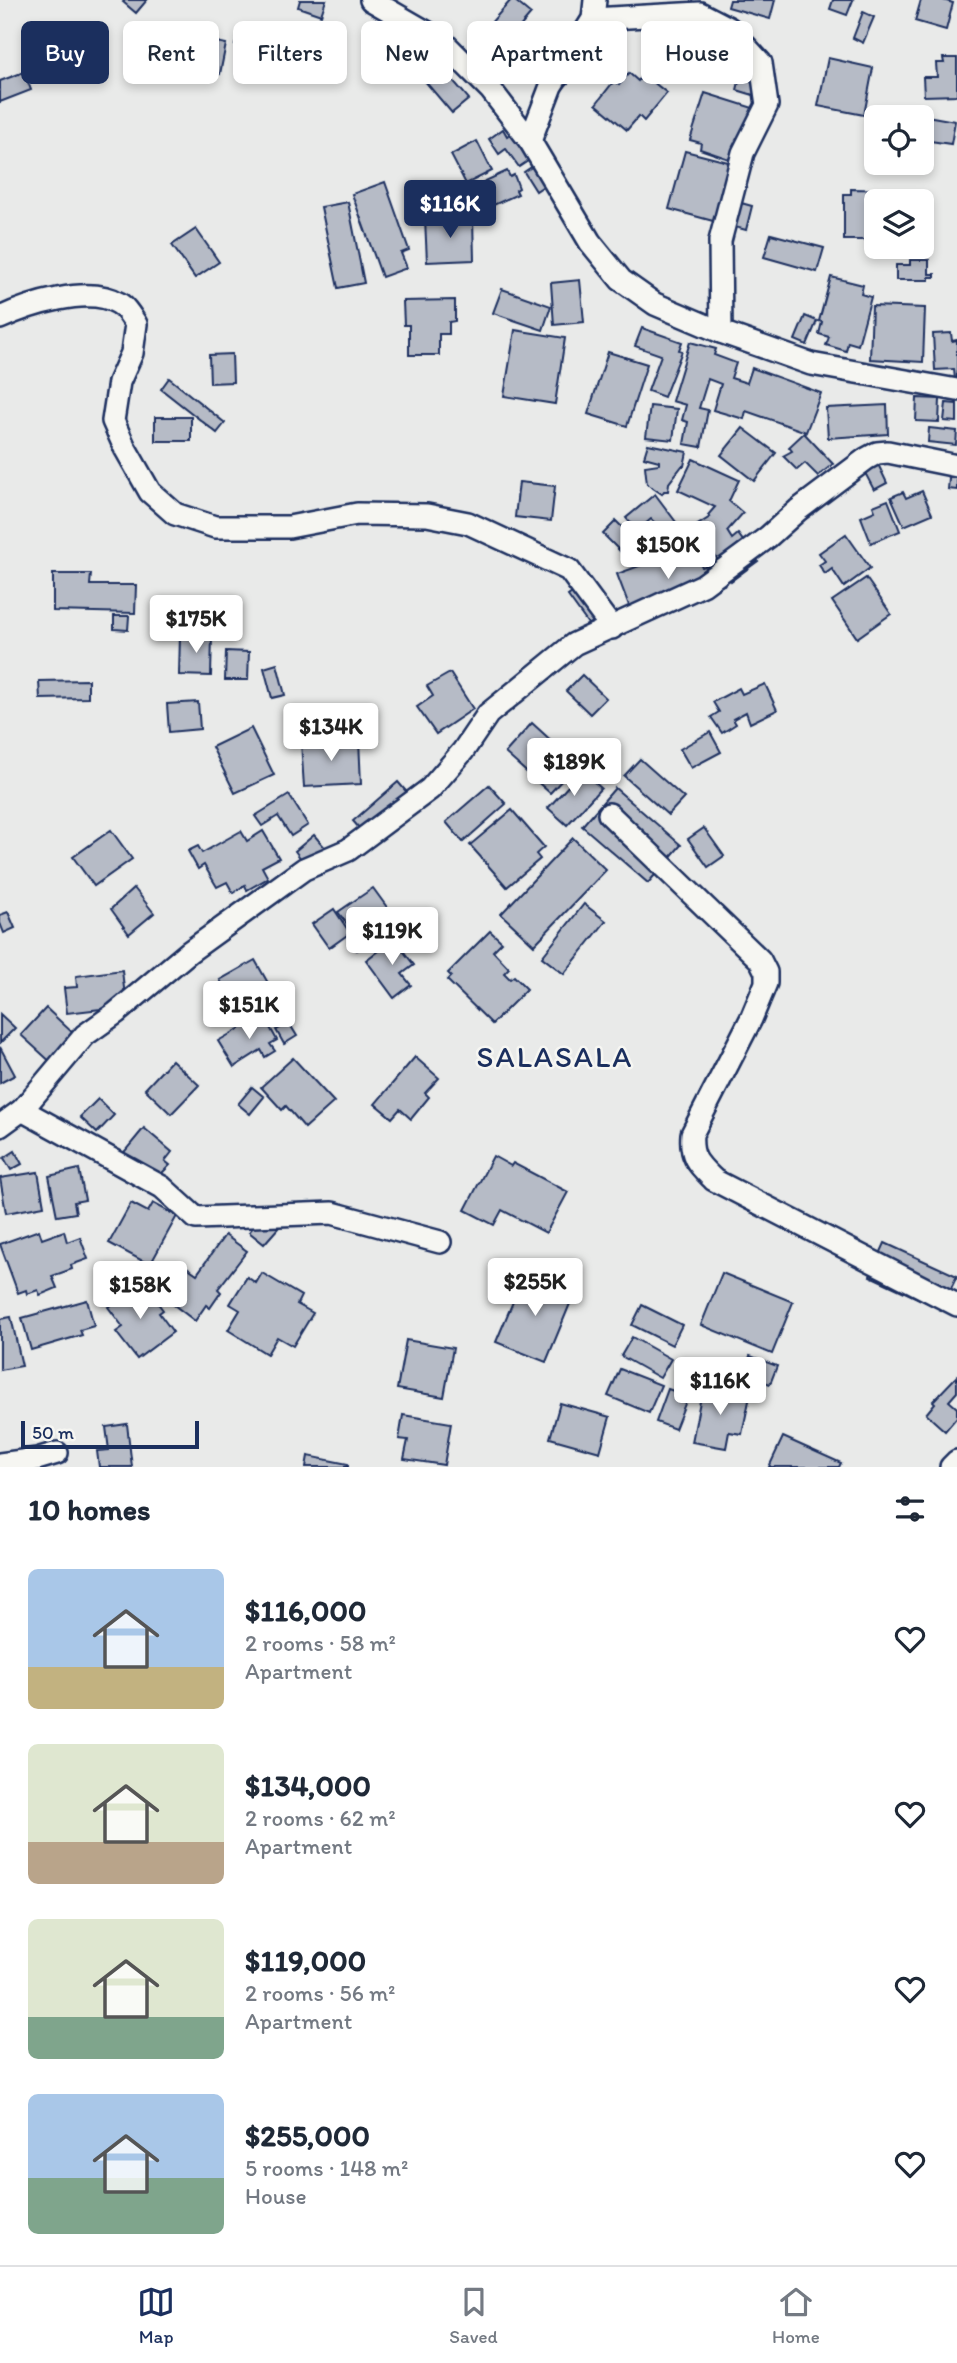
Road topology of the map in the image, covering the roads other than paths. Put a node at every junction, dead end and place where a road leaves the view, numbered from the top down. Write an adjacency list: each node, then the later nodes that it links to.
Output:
1 (372, 0): 3 (street)
2 (594, 10): 3 (street); 5 (street)
3 (530, 141): 5 (street)
4 (0, 318): 8 (street)
5 (721, 332): 6 (street)
6 (957, 390)
7 (957, 466): 8 (street)
8 (612, 628): 10 (street)
9 (609, 814): 13 (street)
10 (22, 1110): 11 (street); 12 (street)
11 (0, 1126)
12 (440, 1242)
13 (957, 1305)
14 (57, 1453): 16 (street)
15 (957, 1461): 17 (street)
16 (0, 1464)
17 (951, 1467)

